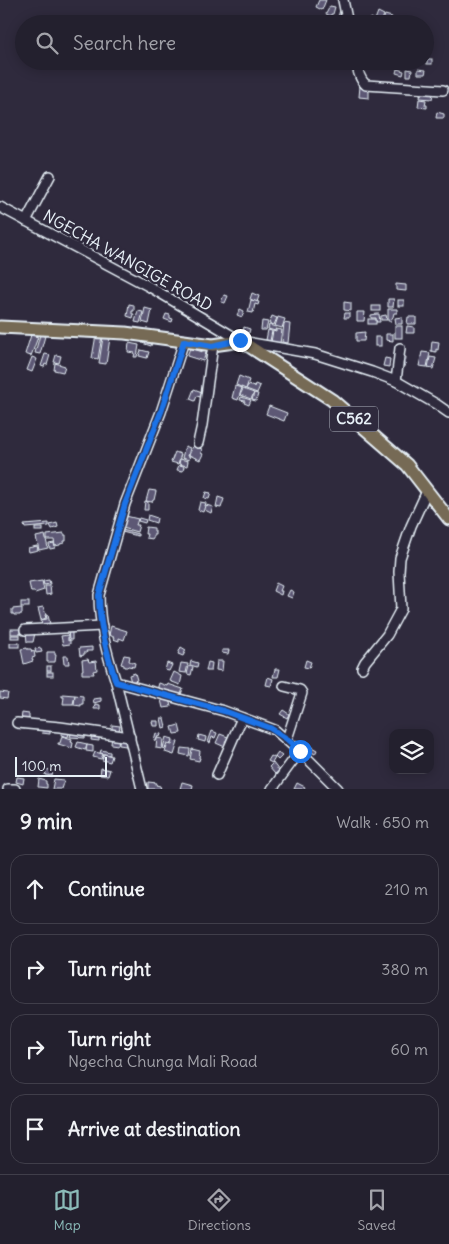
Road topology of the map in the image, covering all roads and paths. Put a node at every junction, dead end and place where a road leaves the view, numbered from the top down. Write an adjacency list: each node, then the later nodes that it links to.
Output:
1 (343, 0): 2 (street)
2 (346, 15)
3 (358, 70): 4 (street)
4 (443, 90)
5 (50, 176): 7 (street)
6 (0, 207): 7 (street, NGECHA WANGIGE ROAD)
7 (26, 221): 9 (street, NGECHA WANGIGE ROAD)
8 (0, 327): 10 (main road)
9 (240, 340): 11 (main road); 13 (street, NGECHA WANGIGE ROAD); 16 (main road, C562)
10 (184, 341): 11 (main road); 18 (street)
11 (212, 346): 15 (street)
12 (400, 348): 13 (street)
13 (396, 381): 14 (street, NGECHA WANGIGE ROAD)
14 (449, 413)
15 (198, 443)
16 (427, 490): 17 (main road, C562); 20 (street)
17 (449, 519)
18 (102, 626): 19 (street); 21 (street)
19 (25, 630)
20 (362, 668)
21 (116, 682): 23 (street); 25 (street)
22 (284, 686): 26 (street)
23 (242, 718): 26 (street); 28 (street)
24 (17, 723): 25 (street)
25 (130, 737): 31 (street)
26 (287, 739): 27 (street)
27 (300, 751): 32 (street); 33 (street)
28 (217, 775)
29 (8, 789): 30 (street)
30 (16, 789)
31 (142, 789)
32 (272, 789)
33 (338, 789)

